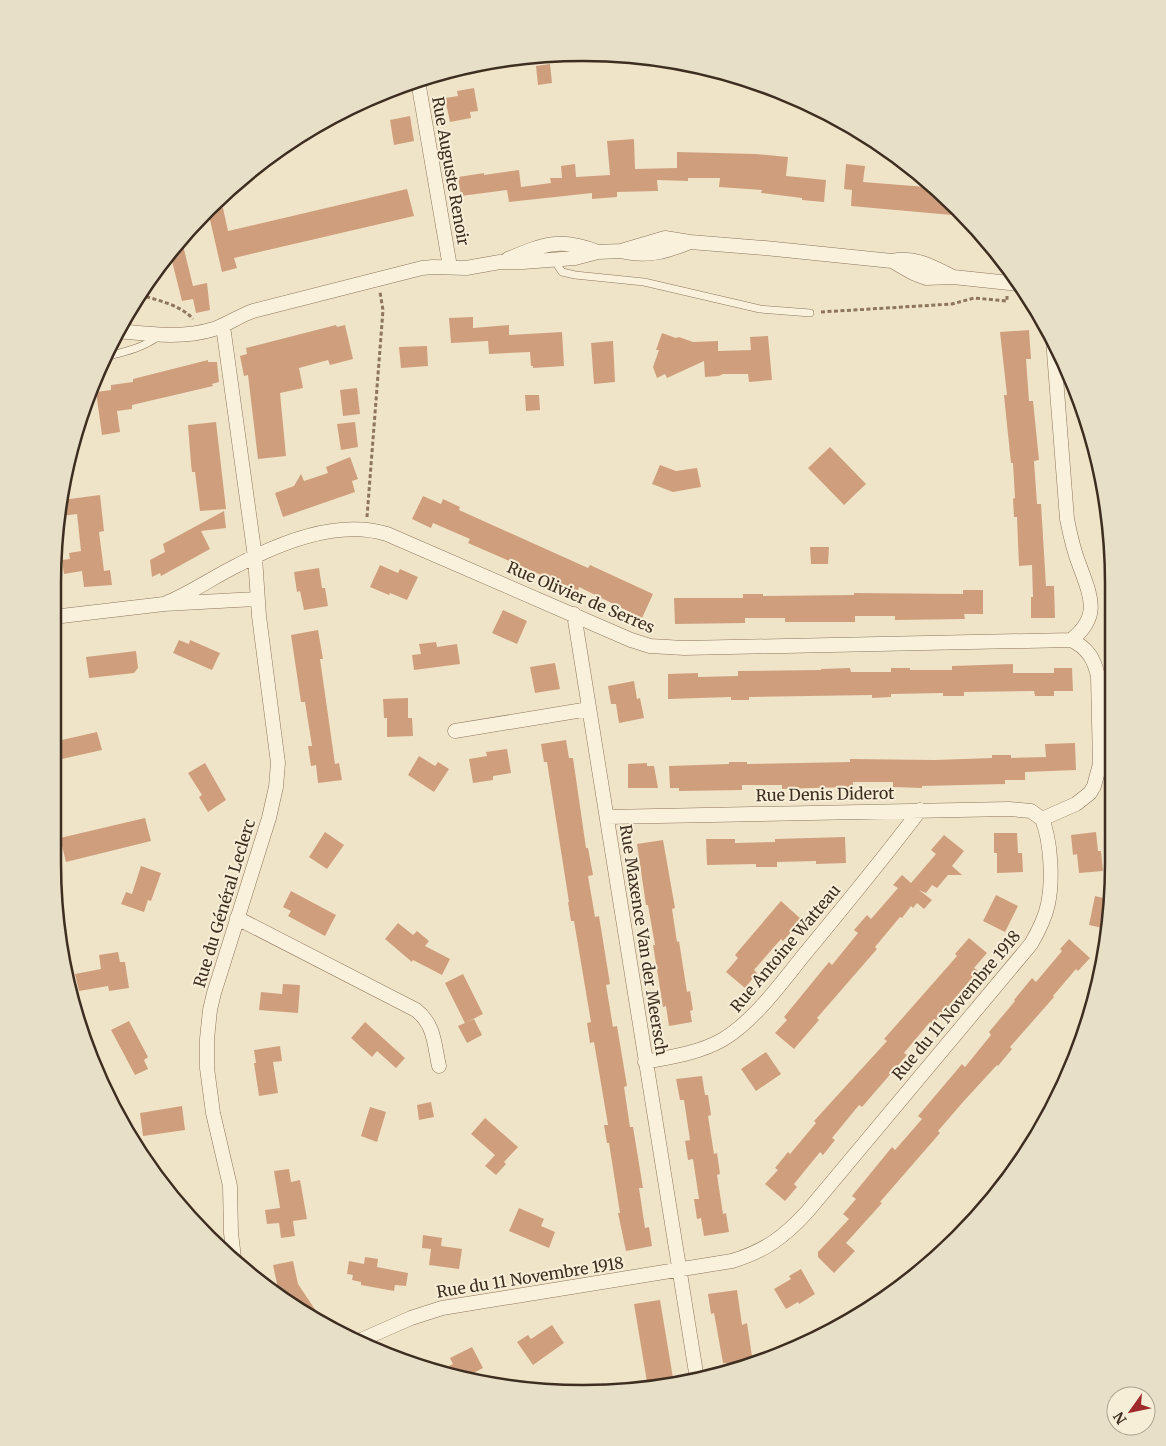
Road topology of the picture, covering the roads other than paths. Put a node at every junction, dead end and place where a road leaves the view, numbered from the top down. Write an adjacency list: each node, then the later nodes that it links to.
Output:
1 (419, 88): 5 (street, Rue Auguste Renoir)
2 (598, 252): 3 (street); 4 (street); 6 (street)
3 (557, 260): 4 (street); 7 (lane)
4 (500, 262): 5 (street)
5 (450, 267): 8 (street)
6 (1010, 284)
7 (810, 313)
8 (222, 326): 10 (street); 13 (street, Rue du Général Leclerc)
9 (125, 333): 10 (street)
10 (160, 335): 11 (lane)
11 (114, 354)
12 (1055, 360): 18 (street)
13 (255, 557): 14 (street, Rue du Général Leclerc); 15 (street, Rue Olivier de Serres); 16 (street, Rue Olivier de Serres)
14 (257, 600): 15 (street, Rue Olivier de Serres); 24 (street, Rue du Général Leclerc)
15 (164, 604): 17 (street, Rue Olivier de Serres)
16 (574, 614): 18 (street, Rue Olivier de Serres); 19 (street, Rue Maxence Van der Meersch)
17 (61, 616)
18 (1071, 640): 23 (street)
19 (589, 709): 20 (street); 22 (street, Rue Maxence Van der Meersch)
20 (455, 731)
21 (920, 810): 22 (street, Rue Denis Diderot); 23 (street, Rue Denis Diderot); 25 (street, Rue Antoine Watteau)
22 (607, 817): 25 (street, Rue Maxence Van der Meersch)
23 (1042, 819): 28 (street, Rue du 11 Novembre 1918)
24 (237, 918): 26 (street); 27 (street, Rue du Général Leclerc)
25 (646, 1062): 28 (street, Rue Maxence Van der Meersch)
26 (439, 1066)
27 (233, 1249)
28 (679, 1270): 29 (street, Rue du 11 Novembre 1918); 30 (street)
29 (367, 1338)
30 (696, 1372)

